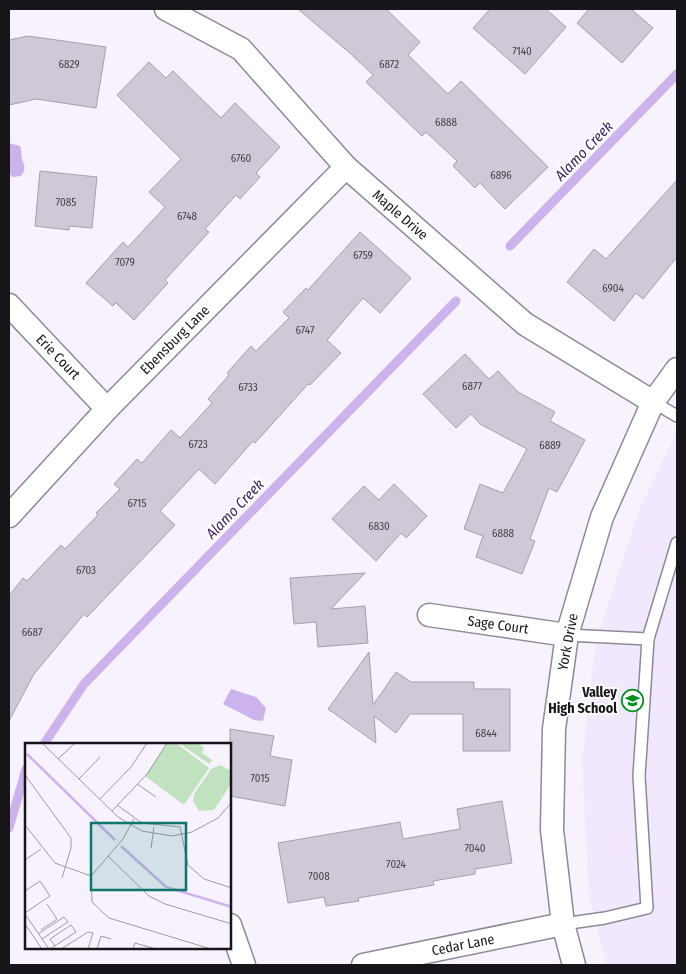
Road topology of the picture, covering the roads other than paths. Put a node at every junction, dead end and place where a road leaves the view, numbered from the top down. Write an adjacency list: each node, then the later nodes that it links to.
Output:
1 (166, 9): 2 (street, Maple Drive)
2 (346, 167): 5 (street, Maple Drive); 6 (street, Ebensburg Lane)
3 (9, 305): 6 (street, Erie Court)
4 (677, 369): 5 (street, York Drive)
5 (653, 402): 7 (lane); 11 (street, York Drive)
6 (107, 409): 8 (street, Ebensburg Lane)
7 (677, 416)
8 (9, 516)
9 (677, 543): 12 (lane)
10 (429, 616): 11 (street, Sage Court)
11 (567, 635): 12 (lane); 13 (street, York Drive)
12 (648, 639): 13 (lane)
13 (563, 924): 16 (street, Cedar Lane); 17 (street, York Drive)
14 (231, 929): 15 (street)
15 (244, 965)
16 (363, 965)
17 (574, 965)

